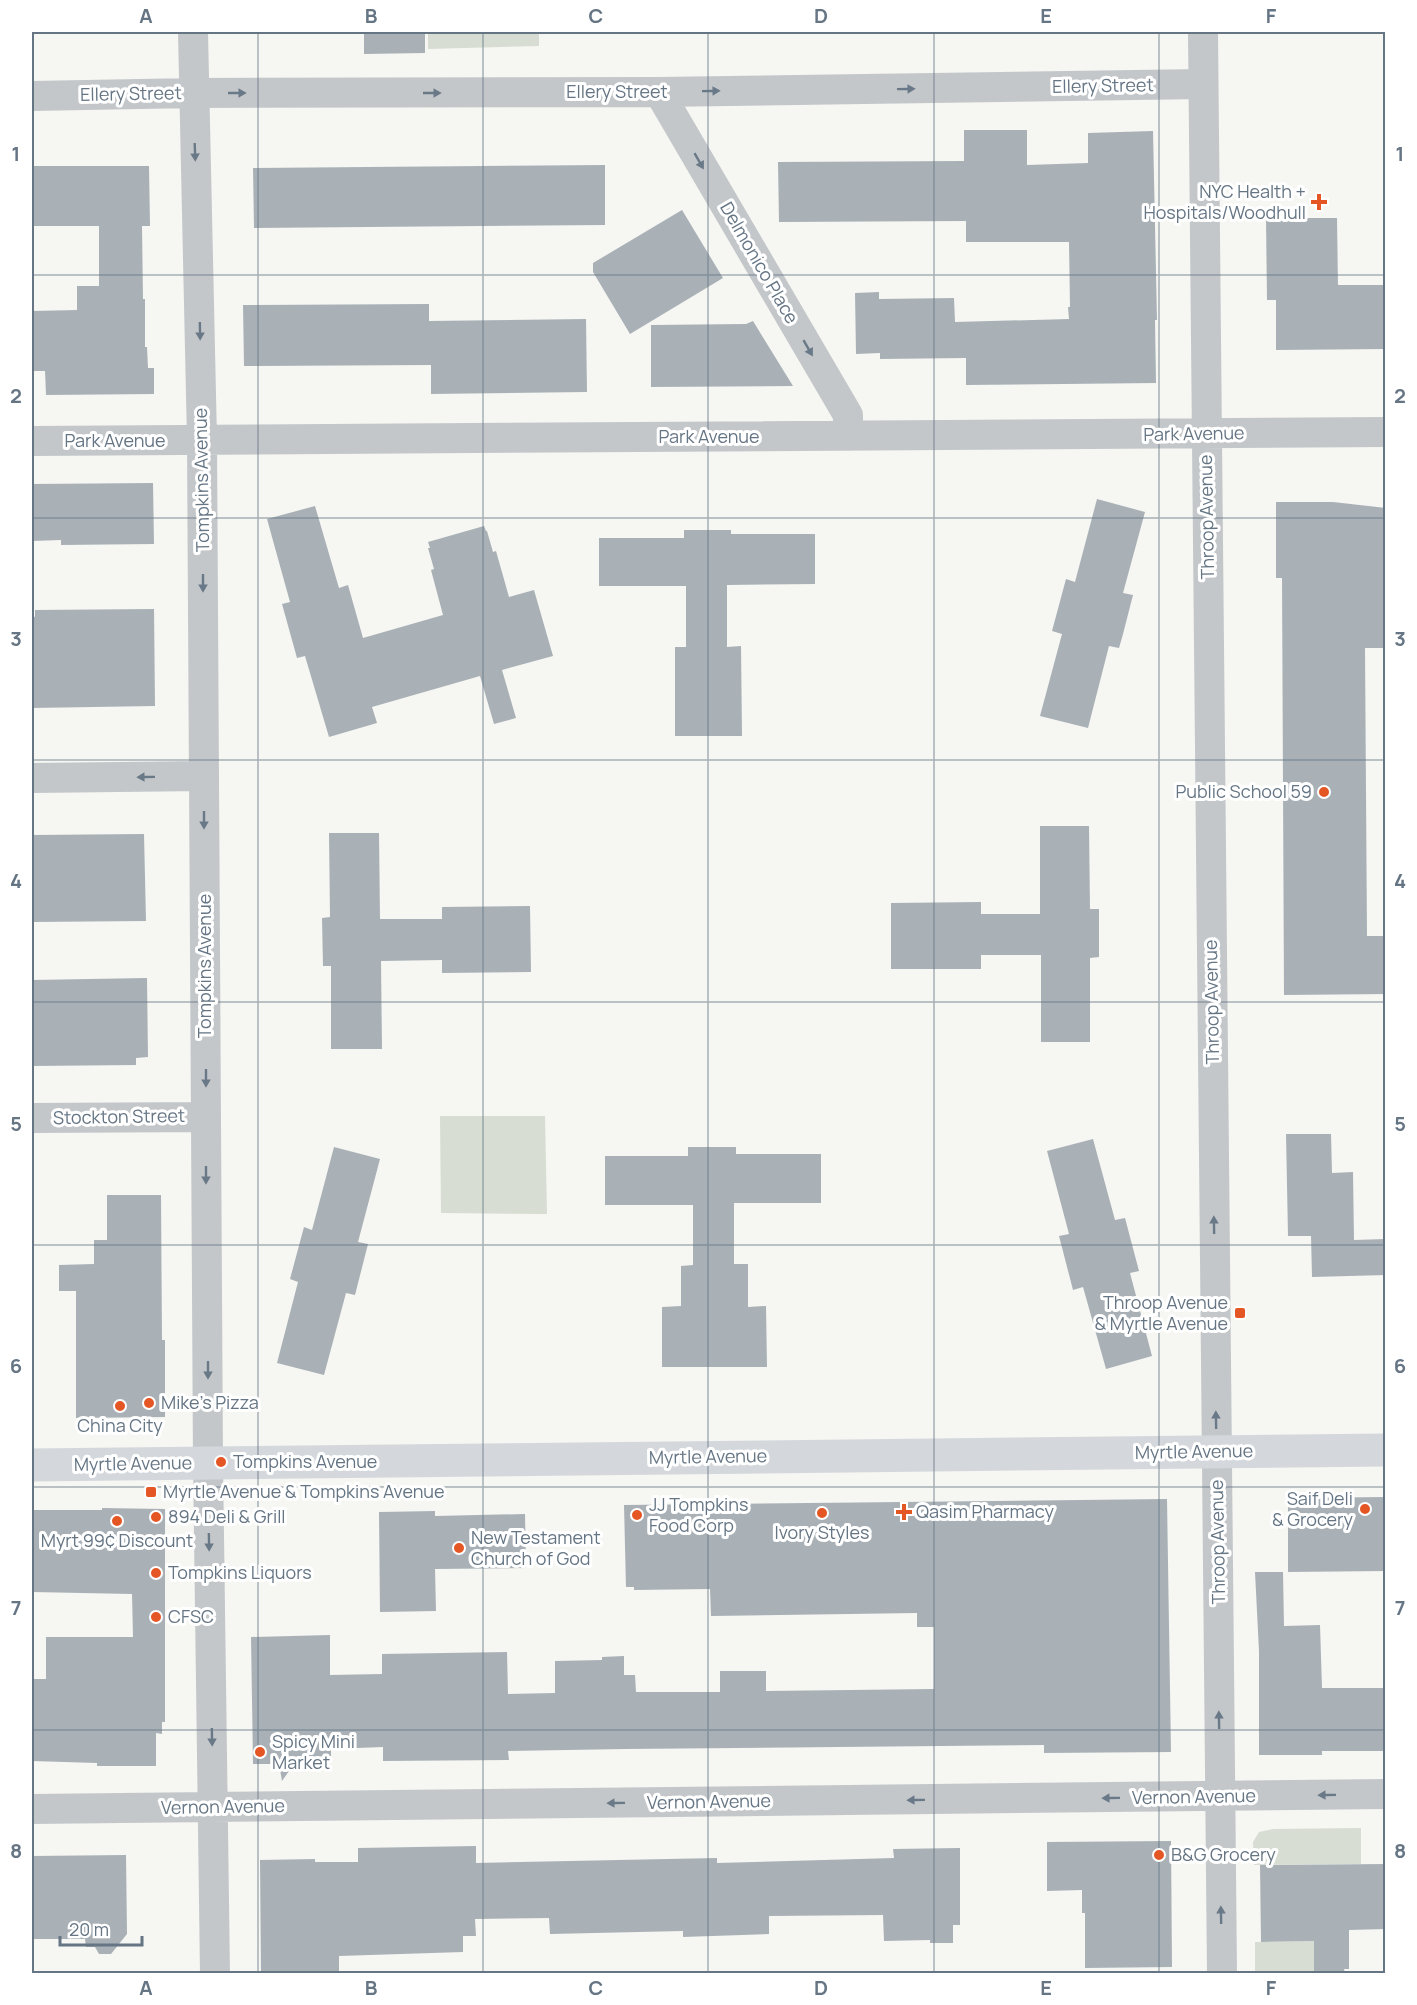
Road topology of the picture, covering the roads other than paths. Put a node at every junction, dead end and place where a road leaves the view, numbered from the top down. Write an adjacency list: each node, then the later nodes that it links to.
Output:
1 (193, 32): 5 (street, Tompkins Avenue)
2 (1203, 32): 3 (street, Throop Avenue)
3 (1203, 84): 4 (street, Ellery Street, one-way to 3); 8 (street, Throop Avenue)
4 (659, 92): 5 (street, Ellery Street, one-way to 4); 9 (street, Delmonico Place, one-way to 9)
5 (193, 93): 6 (street, Ellery Street); 10 (street, Tompkins Avenue, one-way to 10)
6 (32, 96)
7 (1386, 432): 8 (street, Park Avenue)
8 (1207, 434): 9 (street, Park Avenue); 17 (street, Throop Avenue, one-way to 8)
9 (848, 436): 10 (street, Park Avenue)
10 (202, 440): 11 (street, Park Avenue); 12 (street, Tompkins Avenue, one-way to 12)
11 (32, 441)
12 (204, 776): 13 (street, one-way to 13); 14 (street, Tompkins Avenue, one-way to 14)
13 (32, 778)
14 (206, 1117): 15 (street, Stockton Street); 18 (street, Tompkins Avenue, one-way to 18)
15 (32, 1118)
16 (1386, 1450): 17 (main road, Myrtle Avenue)
17 (1217, 1452): 18 (main road, Myrtle Avenue); 21 (street, Throop Avenue, one-way to 17)
18 (208, 1463): 19 (main road, Myrtle Avenue); 22 (street, Tompkins Avenue, one-way to 22)
19 (32, 1465)
20 (1386, 1794): 21 (street, Vernon Avenue, one-way to 21)
21 (1220, 1796): 22 (street, Vernon Avenue, one-way to 22); 25 (street, Throop Avenue, one-way to 21)
22 (213, 1807): 23 (street, Vernon Avenue); 24 (street, Tompkins Avenue)
23 (32, 1809)
24 (215, 1974)
25 (1222, 1974)

